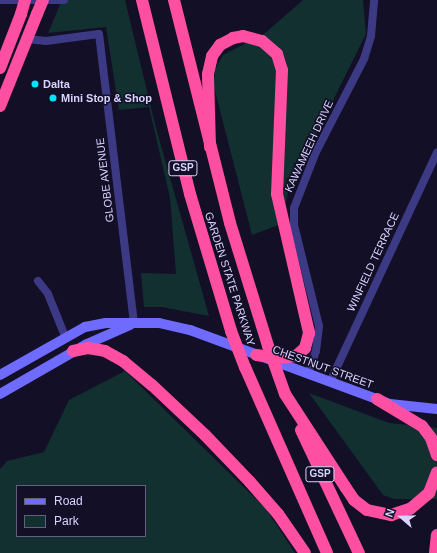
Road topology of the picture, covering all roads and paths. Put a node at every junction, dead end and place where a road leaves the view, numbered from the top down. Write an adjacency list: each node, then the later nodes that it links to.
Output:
1 (0, 0): 4 (street)
2 (25, 0): 9 (highway, bridge)
3 (43, 0): 8 (highway, bridge)
4 (64, 0)
5 (174, 0): 12 (highway, GARDEN STATE PARKWAY / GSP)
6 (374, 0): 19 (street, KAWAMEEH DRIVE)
7 (142, 2): 30 (highway, GARDEN STATE PARKWAY / GSP, bridge)
8 (27, 39): 11 (highway); 15 (street, GLOBE AVENUE)
9 (4, 48): 10 (highway)
10 (0, 68)
11 (0, 106)
12 (210, 147): 18 (highway); 23 (highway, GARDEN STATE PARKWAY / GSP, bridge)
13 (437, 152): 21 (street, WINFIELD TERRACE)
14 (38, 281): 16 (street)
15 (134, 324): 16 (main road, CHESTNUT STREET); 17 (main road, CHESTNUT STREET); 18 (main road, CHESTNUT STREET)
16 (65, 336): 20 (main road, CHESTNUT STREET)
17 (73, 351): 22 (main road, CHESTNUT STREET); 29 (highway)
18 (256, 355): 19 (main road, CHESTNUT STREET)
19 (308, 374): 21 (main road, CHESTNUT STREET)
20 (0, 375)
21 (330, 382): 24 (main road, CHESTNUT STREET)
22 (0, 394)
23 (285, 394): 27 (highway); 31 (highway, GARDEN STATE PARKWAY / GSP)
24 (377, 399): 25 (main road, CHESTNUT STREET); 26 (highway)
25 (437, 409)
26 (437, 455)
27 (437, 472)
28 (437, 535): 32 (highway)
29 (305, 553)
30 (327, 553)
31 (359, 553)
32 (435, 553)

